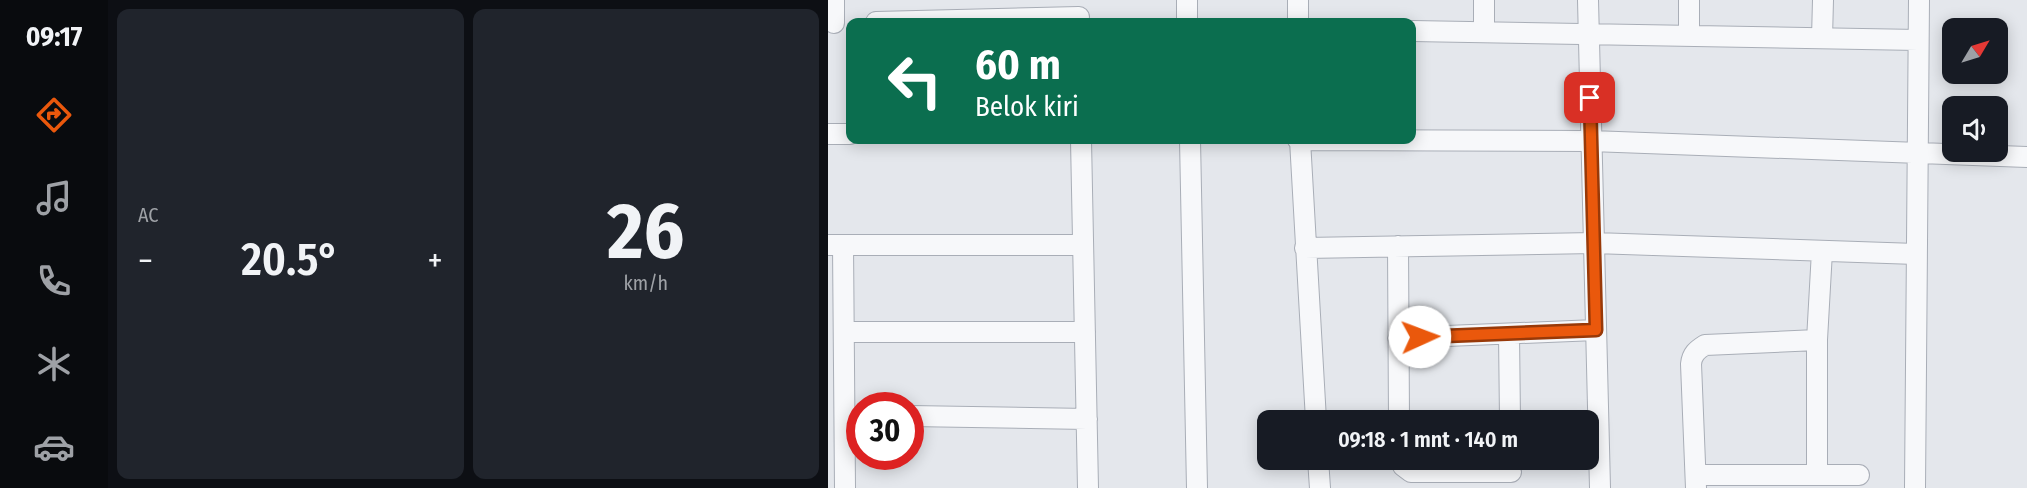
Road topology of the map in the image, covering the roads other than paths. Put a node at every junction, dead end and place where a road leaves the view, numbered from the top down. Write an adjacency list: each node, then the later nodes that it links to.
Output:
1 (834, 0): 13 (street)
2 (1187, 0): 11 (street)
3 (1298, 0): 12 (street)
4 (1484, 0): 15 (street)
5 (1588, 0): 16 (street)
6 (1689, 0): 17 (street)
7 (1823, 0): 18 (street)
8 (1918, 0): 19 (street)
9 (1079, 13): 10 (street)
10 (966, 18)
11 (1187, 18)
12 (1298, 18)
13 (838, 23)
14 (1416, 31): 15 (street)
15 (1484, 32): 16 (street)
16 (1588, 34): 17 (street); 23 (street)
17 (1689, 36): 18 (street)
18 (1822, 38): 19 (street)
19 (1918, 40): 27 (street)
20 (828, 134): 21 (street)
21 (846, 134)
22 (1416, 140): 23 (street)
23 (1591, 141): 27 (street); 29 (street)
24 (1081, 144): 31 (street)
25 (1190, 144): 57 (street)
26 (1299, 144): 33 (street)
27 (1917, 152): 28 (street); 35 (street)
28 (2027, 157)
29 (1594, 243): 32 (street); 34 (street); 36 (street)
30 (835, 245): 31 (street); 37 (street)
31 (1083, 245): 38 (street)
32 (1398, 246): 33 (street); 40 (street)
33 (1305, 248): 43 (street)
34 (1822, 251): 35 (street); 41 (street)
35 (1916, 254): 60 (street)
36 (1596, 330): 39 (street); 59 (street)
37 (844, 332): 38 (street); 42 (street)
38 (1085, 332): 47 (street)
39 (1509, 334): 40 (street); 45 (street)
40 (1398, 338): 44 (street)
41 (1816, 340): 52 (street); 54 (street)
42 (850, 392)
43 (1315, 410)
44 (1399, 410)
45 (1510, 410)
46 (924, 416): 47 (street)
47 (1087, 418): 56 (street)
48 (846, 470): 55 (street)
49 (1319, 470): 58 (street)
50 (1408, 470): 51 (street)
51 (1511, 473)
52 (1817, 475): 53 (street); 54 (street)
53 (1859, 475)
54 (1696, 481)
55 (844, 488)
56 (1088, 488)
57 (1197, 488)
58 (1320, 488)
59 (1600, 488)
60 (1915, 488)

